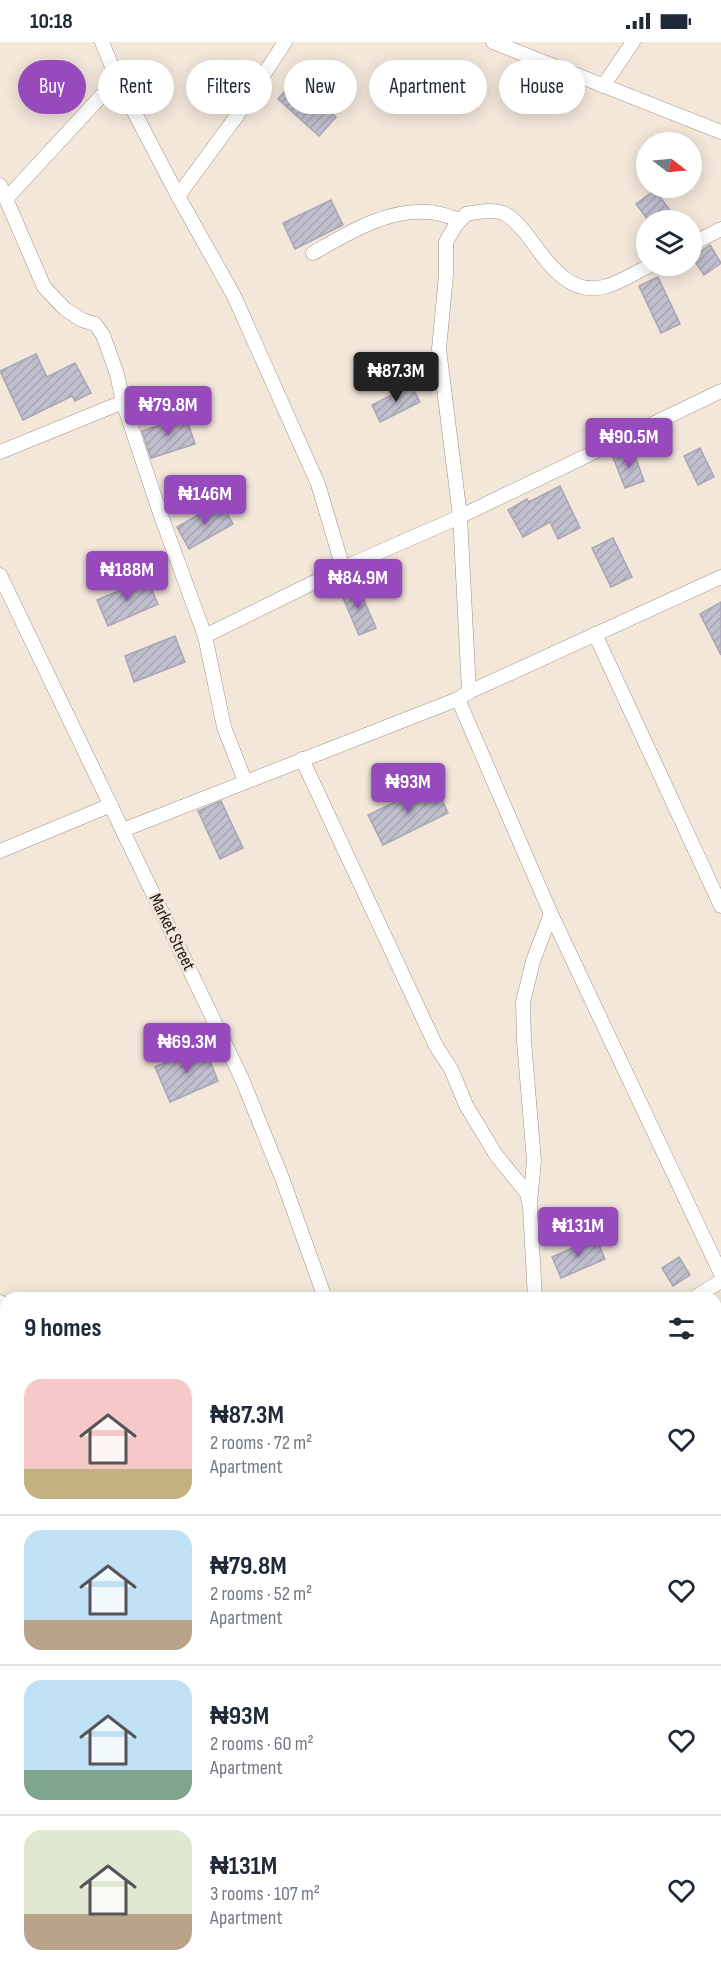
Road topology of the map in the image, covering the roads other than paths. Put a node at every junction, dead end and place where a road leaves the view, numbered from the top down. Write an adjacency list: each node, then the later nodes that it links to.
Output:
1 (102, 42): 5 (street)
2 (285, 42): 11 (street)
3 (493, 42): 6 (street)
4 (633, 42): 6 (street)
5 (109, 60)
6 (603, 86): 9 (street)
7 (98, 100): 12 (street)
8 (135, 114): 11 (street)
9 (721, 132)
10 (0, 185): 12 (street)
11 (178, 196): 22 (street)
12 (7, 198): 19 (street)
13 (460, 220): 16 (street); 17 (street); 21 (street)
14 (721, 230): 15 (street)
15 (702, 239)
16 (313, 253)
17 (636, 272)
18 (721, 391): 21 (street)
19 (123, 402): 20 (street); 26 (street)
20 (0, 452)
21 (460, 516): 22 (street); 27 (street)
22 (343, 568): 26 (street)
23 (0, 575): 30 (street, Market Street)
24 (721, 577): 25 (street)
25 (595, 634): 27 (street); 33 (street)
26 (205, 636): 29 (street)
27 (464, 695): 28 (street); 34 (street)
28 (302, 759): 29 (street); 35 (street)
29 (245, 782): 31 (street)
30 (111, 805): 31 (street, Market Street); 32 (street)
31 (123, 830): 38 (street, Market Street)
32 (0, 851)
33 (721, 906)
34 (551, 914): 35 (street); 36 (street)
35 (530, 1207): 39 (street)
36 (721, 1274)
37 (721, 1281): 40 (street)
38 (323, 1292)
39 (535, 1292)
40 (704, 1292)

